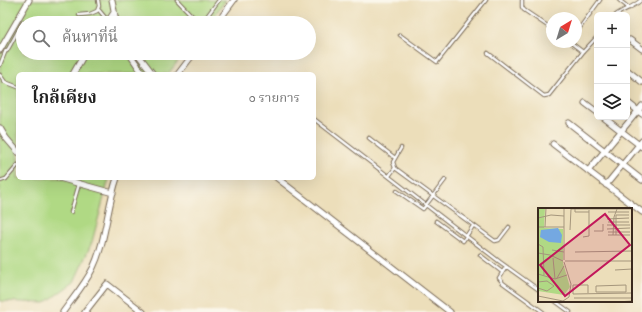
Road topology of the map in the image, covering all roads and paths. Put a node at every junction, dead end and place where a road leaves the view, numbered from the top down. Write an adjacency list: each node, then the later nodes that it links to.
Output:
1 (29, 0): 17 (street)
2 (98, 0): 13 (lane)
3 (112, 0): 15 (street)
4 (177, 0): 19 (lane)
5 (219, 0): 20 (lane)
6 (234, 0): 21 (street)
7 (486, 0): 26 (lane)
8 (522, 0): 23 (lane)
9 (600, 0): 24 (lane)
10 (619, 0): 12 (lane)
11 (641, 0): 12 (lane)
12 (629, 8): 14 (lane)
13 (98, 9): 16 (lane); 18 (lane)
14 (620, 12)
15 (113, 14)
16 (79, 15)
17 (21, 16)
18 (103, 16)
19 (192, 16)
20 (207, 16)
21 (221, 16)
22 (16, 25): 30 (street)
23 (546, 25)
24 (582, 26)
25 (16, 32): 30 (lane)
26 (400, 35)
27 (594, 40): 32 (lane)
28 (630, 40): 31 (street)
29 (578, 48): 32 (lane)
30 (4, 49): 38 (lane)
31 (642, 49)
32 (583, 52): 33 (lane)
33 (488, 53)
34 (81, 60): 39 (street)
35 (133, 60): 40 (street)
36 (142, 60): 41 (street)
37 (189, 60): 42 (street)
38 (0, 65)
39 (74, 72)
40 (141, 72)
41 (151, 72)
42 (180, 72)
43 (630, 72): 45 (street)
44 (0, 75): 46 (lane)
45 (642, 82)
46 (16, 86)
47 (585, 102): 50 (street)
48 (630, 105): 51 (street)
49 (642, 106): 51 (street)
50 (594, 110)
51 (640, 113): 56 (street)
52 (607, 120): 56 (street)
53 (316, 121): 68 (lane)
54 (569, 123): 62 (street)
55 (0, 128): 61 (street)
56 (621, 131): 59 (street); 62 (street)
57 (369, 138): 63 (lane)
58 (554, 144): 67 (street)
59 (641, 144): 64 (street)
60 (401, 148): 63 (lane)
61 (16, 150)
62 (604, 151): 64 (street); 67 (street)
63 (395, 158): 66 (lane)
64 (622, 165): 73 (street); 76 (street)
65 (16, 167): 74 (lane)
66 (395, 168): 68 (lane); 79 (lane)
67 (588, 171): 76 (street)
68 (389, 176): 80 (lane)
69 (66, 180): 75 (street)
70 (116, 180): 78 (street)
71 (280, 180): 95 (street)
72 (445, 180): 79 (lane)
73 (642, 180)
74 (0, 181)
75 (79, 184): 78 (street); 81 (lane)
76 (606, 184): 82 (street)
77 (397, 191): 80 (lane)
78 (113, 193): 92 (street)
79 (433, 196): 80 (lane); 84 (lane)
80 (426, 205): 86 (lane)
81 (71, 212)
82 (642, 212)
83 (436, 221): 86 (lane)
84 (473, 226): 85 (lane); 86 (lane)
85 (509, 227)
86 (466, 236): 88 (lane)
87 (480, 255): 89 (lane)
88 (506, 266): 89 (lane); 90 (lane)
89 (502, 272): 96 (lane)
90 (538, 289)
91 (556, 302): 97 (lane)
92 (63, 312)
93 (85, 312): 94 (street)
94 (143, 312)
95 (450, 312)
96 (543, 312)
97 (570, 312)

